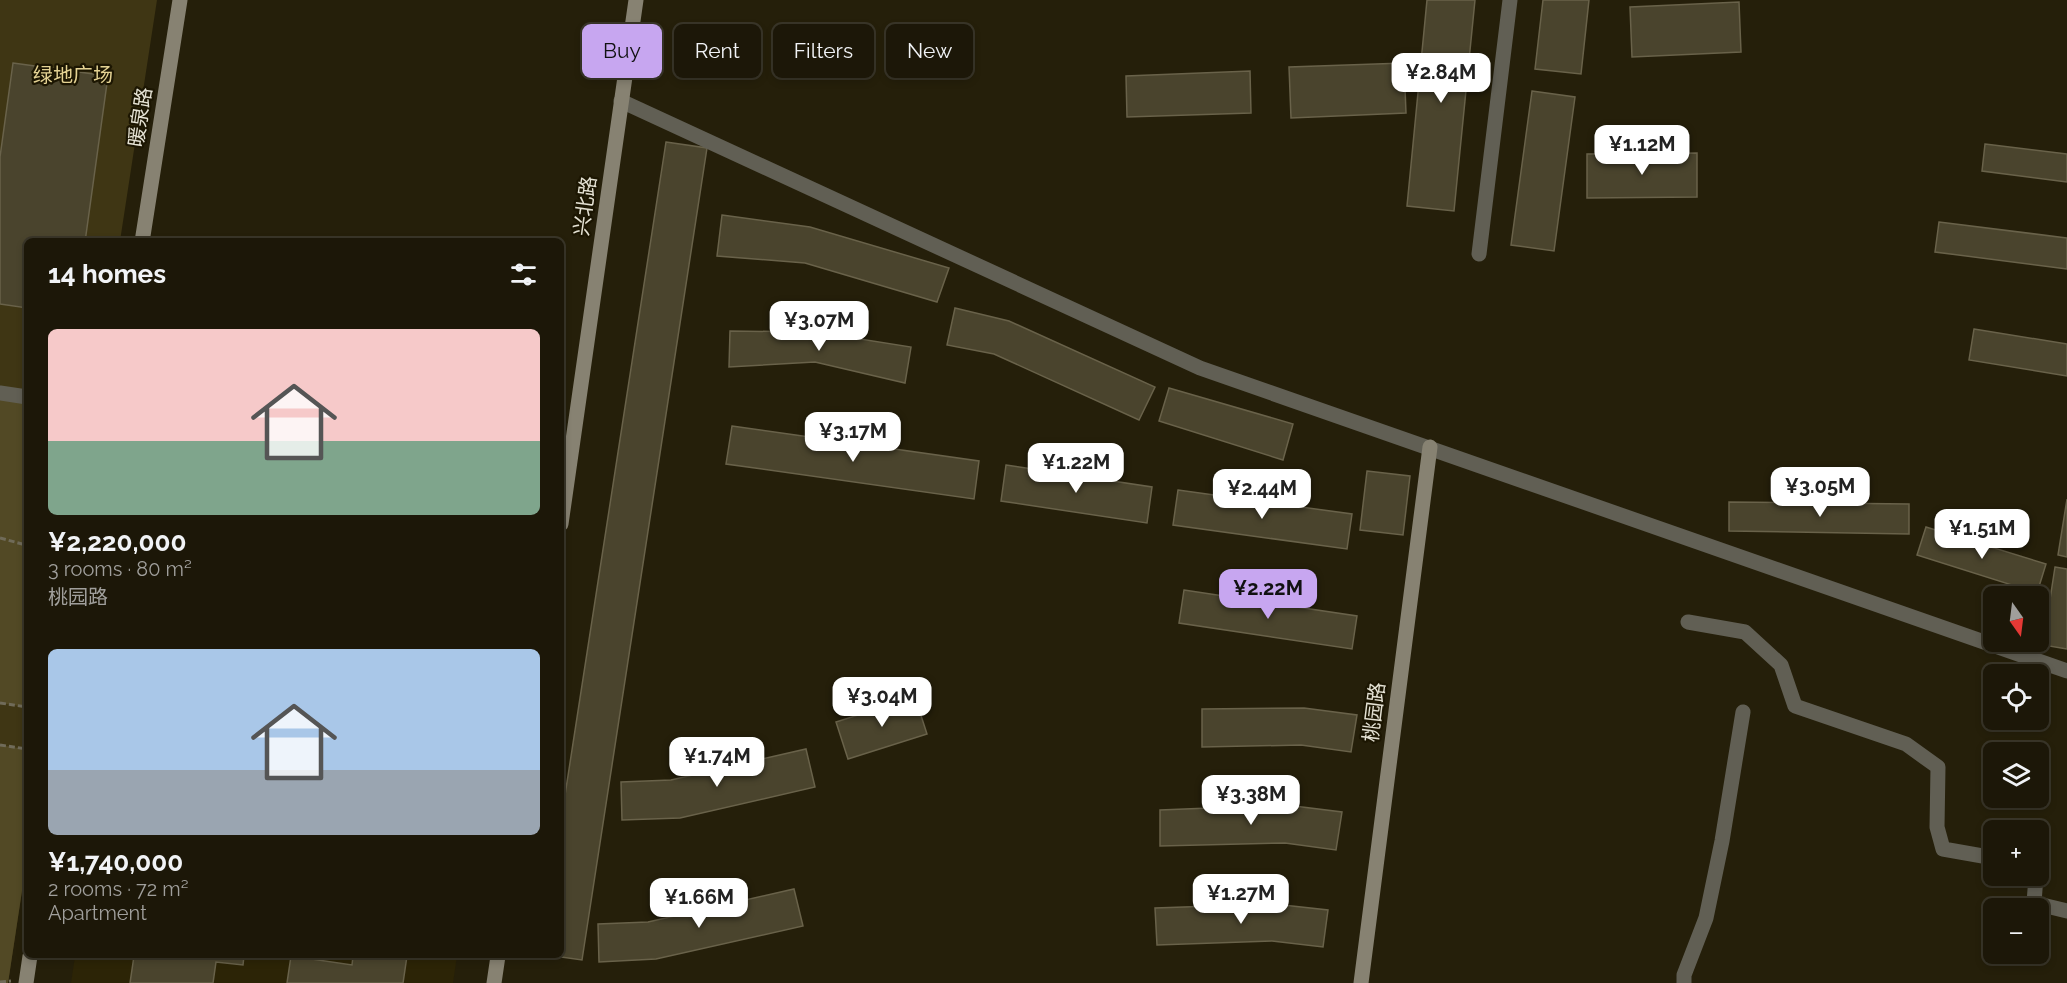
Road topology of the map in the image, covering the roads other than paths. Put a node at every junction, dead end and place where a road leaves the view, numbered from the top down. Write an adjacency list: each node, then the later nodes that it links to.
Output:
1 (180, 0): 5 (street, 暖泉路)
2 (636, 0): 4 (street, 兴北路)
3 (1510, 0): 6 (street)
4 (621, 101): 9 (street); 10 (street, 兴北路)
5 (143, 238)
6 (1479, 254)
7 (0, 393): 8 (street)
8 (24, 397)
9 (1430, 447): 12 (street); 21 (street, 桃园路)
10 (565, 472)
11 (1688, 622): 14 (street)
12 (2067, 671)
13 (1743, 712): 22 (street)
14 (1983, 856)
15 (2035, 886): 16 (street)
16 (2067, 912)
17 (30, 958): 19 (street)
18 (498, 958): 20 (street)
19 (26, 983)
20 (494, 983)
21 (1360, 983)
22 (1684, 983)

